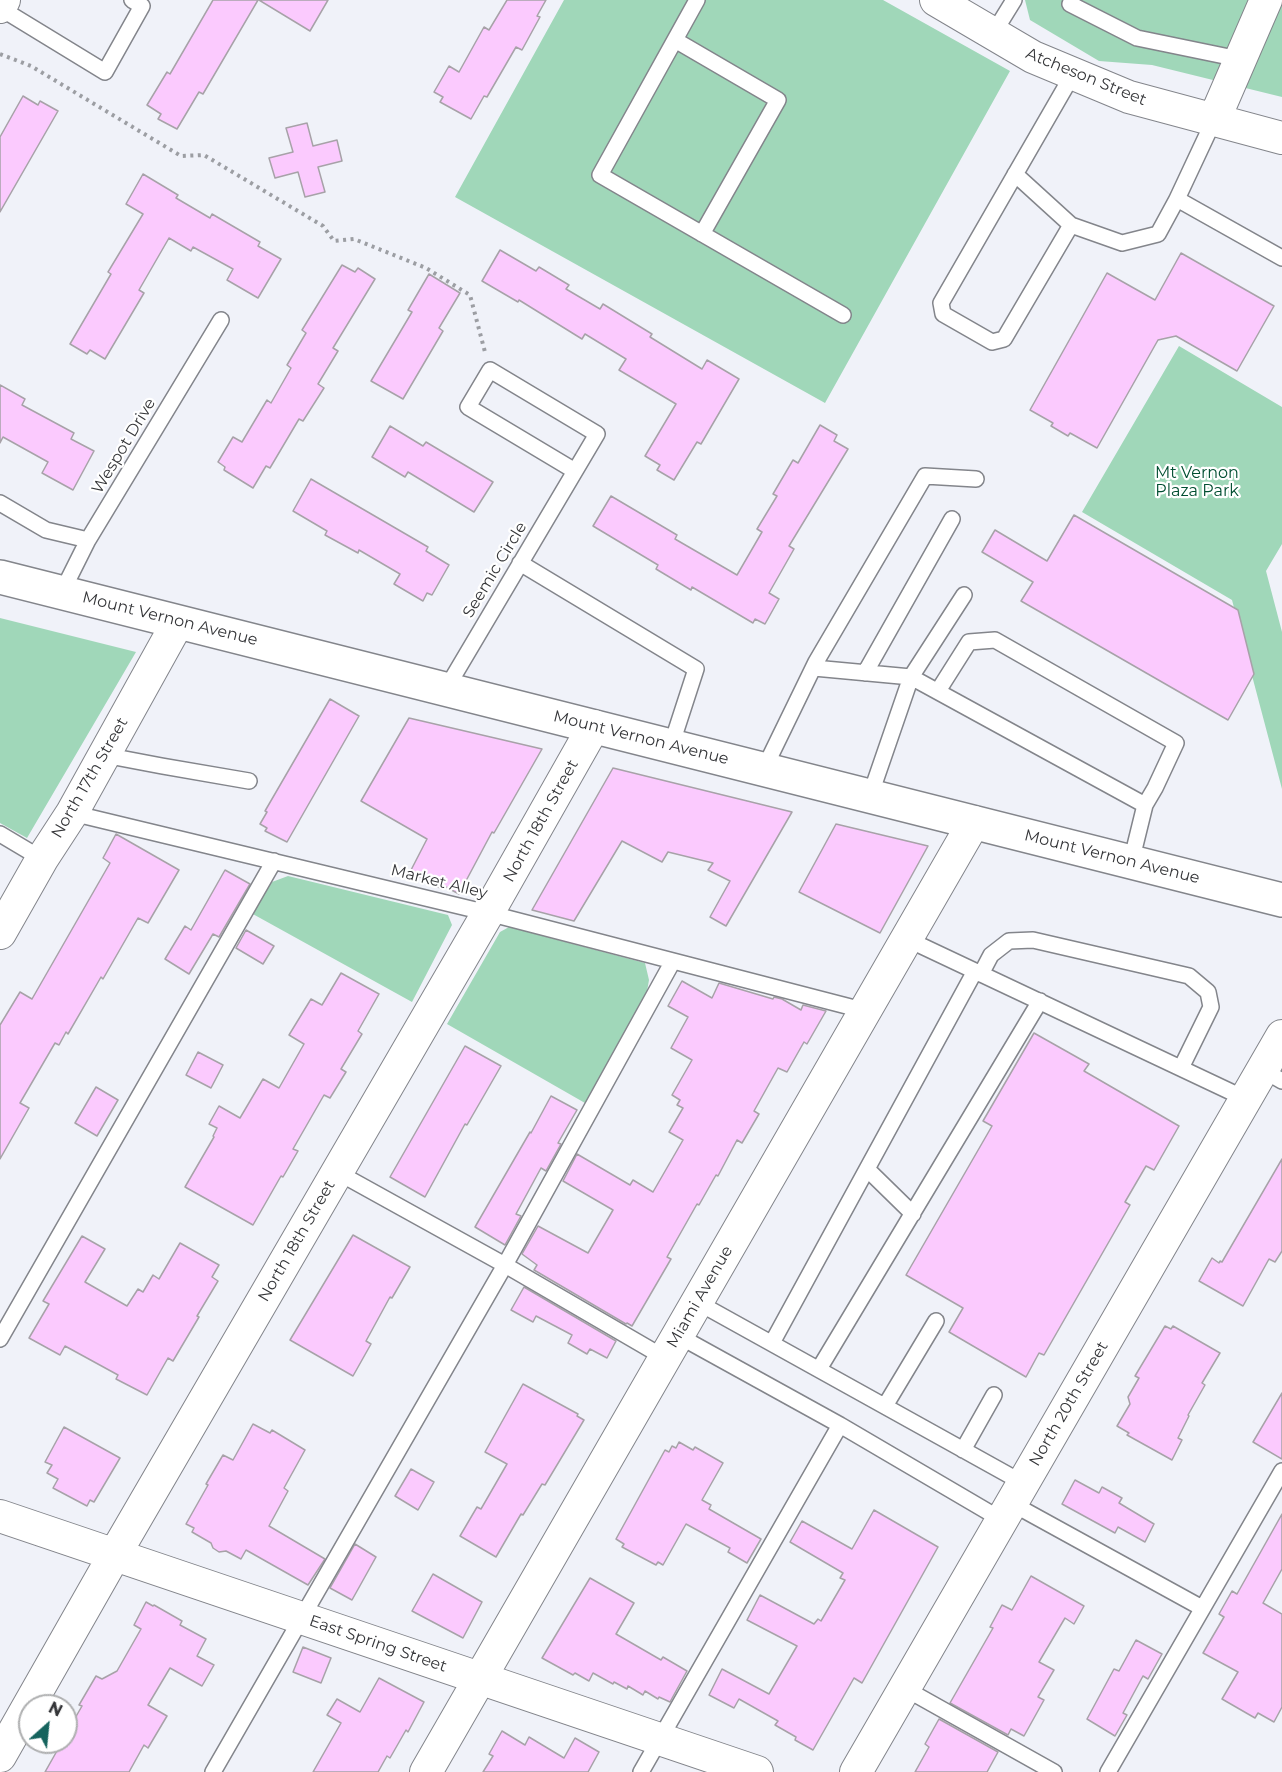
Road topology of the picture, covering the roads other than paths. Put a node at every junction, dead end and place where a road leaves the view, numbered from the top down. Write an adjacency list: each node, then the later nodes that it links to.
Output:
1 (4, 0): 8 (street)
2 (132, 0): 8 (lane)
3 (697, 0): 10 (lane)
4 (936, 0): 9 (street, Atcheson Street)
5 (1014, 0): 9 (lane)
6 (1072, 0): 11 (lane)
7 (1266, 0): 11 (street)
8 (0, 8)
9 (993, 34): 12 (street, Atcheson Street)
10 (675, 40): 18 (lane); 18 (lane)
11 (1239, 58): 13 (street)
12 (1073, 74): 13 (street, Atcheson Street); 15 (lane)
13 (1214, 120): 14 (street, Atcheson Street); 16 (lane)
14 (1282, 138)
15 (1015, 174): 17 (lane); 17 (lane)
16 (1177, 199): 17 (lane); 19 (lane)
17 (1071, 225)
18 (702, 234): 20 (lane)
19 (1282, 258)
20 (843, 315)
21 (221, 320): 26 (lane, Wespot Drive)
22 (575, 471): 22 (lane, Seemic Circle); 27 (lane, Seemic Circle)
23 (976, 479): 32 (lane)
24 (0, 502): 26 (lane)
25 (952, 519): 33 (lane)
26 (88, 540): 29 (lane, Wespot Drive)
27 (520, 563): 35 (lane, Seemic Circle); 38 (lane)
28 (0, 577): 29 (street, Mount Vernon Avenue)
29 (62, 592): 31 (street, Mount Vernon Avenue)
30 (964, 595): 34 (lane)
31 (178, 622): 35 (street, Mount Vernon Avenue); 39 (street, North 17th Street)
32 (814, 668): 33 (lane); 40 (lane)
33 (865, 673): 34 (lane)
34 (912, 677): 36 (lane); 42 (lane)
35 (446, 689): 37 (street, Mount Vernon Avenue)
36 (938, 691): 43 (lane); 43 (lane)
37 (594, 726): 38 (street, Mount Vernon Avenue); 51 (street, North 18th Street)
38 (672, 746): 40 (street, Mount Vernon Avenue)
39 (104, 754): 41 (lane); 44 (street, North 17th Street)
40 (764, 769): 42 (street, Mount Vernon Avenue)
41 (249, 781)
42 (870, 796): 45 (street, Mount Vernon Avenue)
43 (1145, 805): 49 (lane)
44 (72, 813): 47 (street, North 17th Street); 48 (lane, Market Alley)
45 (974, 822): 49 (street, Mount Vernon Avenue); 53 (street, Miami Avenue)
46 (0, 834): 47 (lane)
47 (42, 859): 52 (street, North 17th Street)
48 (274, 861): 51 (lane, Market Alley); 68 (lane)
49 (1131, 862): 50 (street, Mount Vernon Avenue)
50 (1282, 900)
51 (489, 913): 54 (lane, Market Alley); 63 (street, North 18th Street)
52 (0, 933)
53 (907, 939): 55 (lane); 57 (street, Miami Avenue)
54 (673, 961): 57 (lane, Market Alley); 65 (lane)
55 (978, 972): 56 (lane); 59 (lane); 62 (lane)
56 (1040, 1001): 59 (lane); 64 (lane)
57 (866, 1011): 66 (street, Miami Avenue)
58 (1282, 1036): 60 (street, North 20th Street)
59 (1181, 1068): 61 (lane)
60 (1272, 1075): 61 (street, North 20th Street)
61 (1246, 1099): 77 (street, North 20th Street)
62 (867, 1169): 64 (lane); 69 (lane)
63 (338, 1172): 65 (lane); 79 (street, North 18th Street)
64 (913, 1214): 71 (lane)
65 (505, 1265): 70 (lane); 81 (lane)
66 (698, 1302): 69 (lane); 70 (street, Miami Avenue)
67 (936, 1321): 73 (lane)
68 (0, 1339)
69 (772, 1343): 71 (lane)
70 (671, 1346): 74 (lane); 82 (street, Miami Avenue)
71 (819, 1370): 73 (lane)
72 (994, 1395): 75 (lane)
73 (885, 1406): 75 (lane)
74 (840, 1425): 77 (lane); 84 (lane)
75 (963, 1450): 77 (lane)
76 (1282, 1470): 80 (lane)
77 (1012, 1502): 80 (lane); 83 (street, North 20th Street)
78 (0, 1516): 79 (street, East Spring Street)
79 (115, 1554): 81 (street, East Spring Street); 85 (street, North 18th Street)
80 (1202, 1608): 92 (lane)
81 (300, 1617): 82 (street, East Spring Street); 86 (lane)
82 (479, 1678): 84 (street, East Spring Street); 87 (street, Miami Avenue)
83 (904, 1688): 90 (street, North 20th Street); 91 (lane)
84 (659, 1739): 88 (lane); 89 (street, East Spring Street)
85 (0, 1756)
86 (213, 1772)
87 (426, 1772)
88 (641, 1772)
89 (757, 1772)
90 (856, 1772)
91 (1054, 1772)
92 (1108, 1772)

